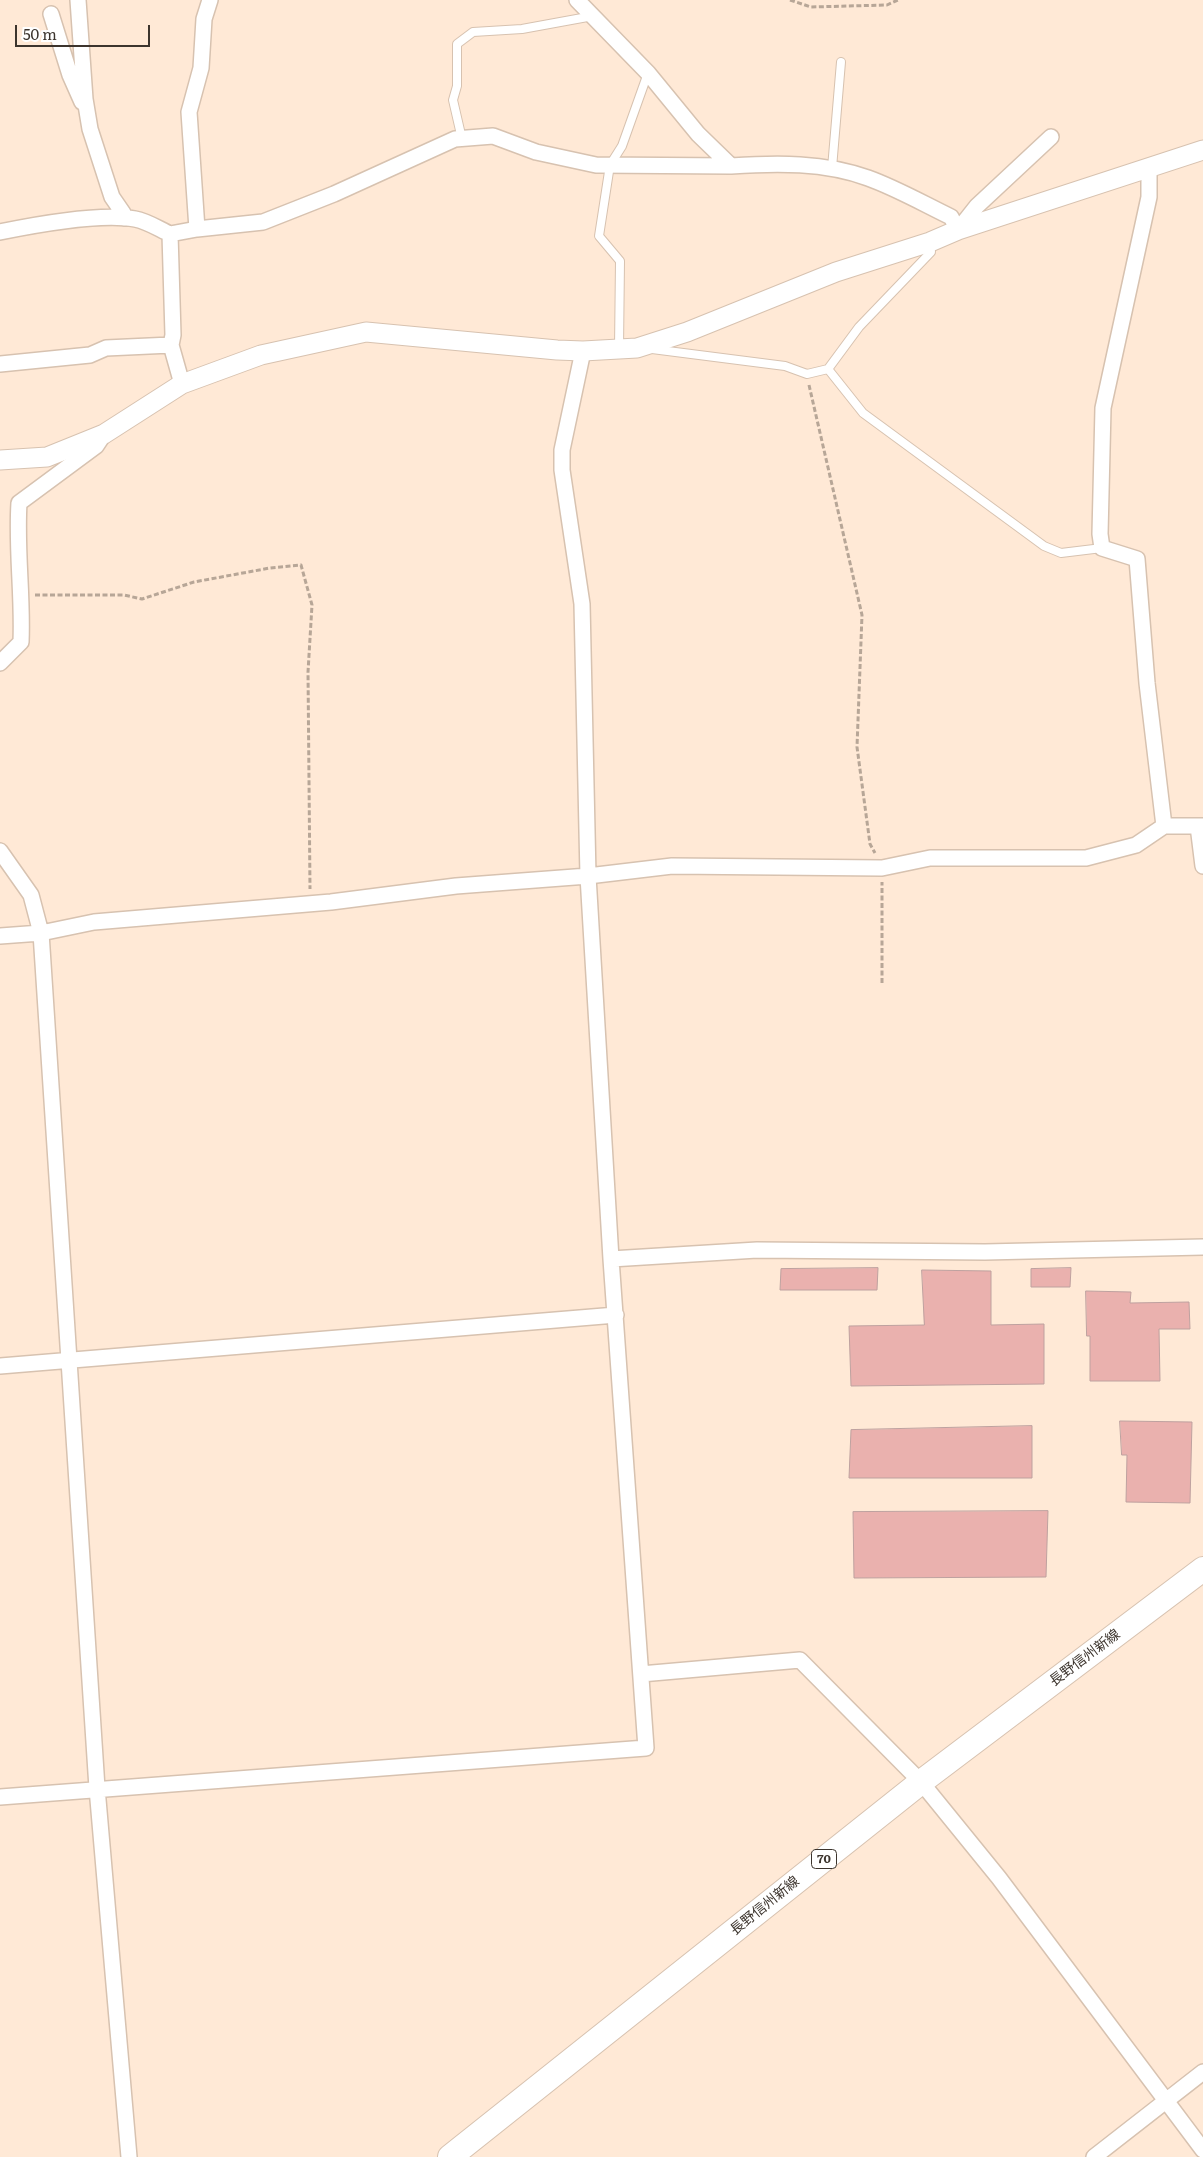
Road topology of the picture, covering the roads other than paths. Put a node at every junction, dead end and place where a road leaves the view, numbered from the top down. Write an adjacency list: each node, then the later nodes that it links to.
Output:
1 (78, 0): 8 (street)
2 (210, 0): 17 (street)
3 (577, 0): 5 (street)
4 (51, 14): 8 (street)
5 (593, 16): 7 (street); 10 (lane)
6 (841, 62): 14 (lane)
7 (648, 73): 12 (lane); 13 (street)
8 (89, 119): 16 (street)
9 (1051, 137): 18 (street)
10 (462, 139): 12 (street); 17 (street)
11 (1203, 150): 15 (street)
12 (610, 165): 13 (street); 23 (lane)
13 (731, 166): 14 (street)
14 (832, 168): 18 (street)
15 (1149, 169): 18 (street); 30 (street)
16 (124, 218): 19 (street); 20 (street)
17 (197, 229): 20 (street)
18 (958, 230): 21 (street)
19 (0, 232)
20 (170, 234): 22 (street)
21 (930, 242): 23 (street); 26 (lane)
22 (171, 346): 25 (street); 27 (street)
23 (628, 348): 24 (street); 26 (lane)
24 (583, 351): 27 (street); 36 (street)
25 (0, 364)
26 (828, 369): 30 (lane)
27 (182, 384): 28 (street)
28 (104, 434): 29 (street); 31 (street)
29 (0, 460)
30 (1102, 548): 32 (street)
31 (0, 663)
32 (1164, 826): 33 (street); 36 (street)
33 (1200, 826): 35 (street)
34 (0, 851): 37 (street)
35 (1203, 866)
36 (588, 876): 37 (street); 40 (street)
37 (41, 933): 38 (street); 42 (street)
38 (0, 936)
39 (1203, 1247): 40 (street)
40 (611, 1258): 41 (street)
41 (616, 1315): 42 (street); 45 (street)
42 (69, 1361): 43 (street); 47 (street)
43 (0, 1366)
44 (1203, 1569): 46 (main road, 長野信州新線 / 70)
45 (641, 1674): 46 (street); 47 (street)
46 (921, 1782): 50 (street); 53 (main road, 長野信州新線 / 70)
47 (97, 1788): 48 (street); 52 (street)
48 (0, 1796)
49 (1203, 2072): 50 (street)
50 (1165, 2101): 51 (street); 54 (street)
51 (1203, 2150)
52 (129, 2157)
53 (450, 2157)
54 (1094, 2157)

